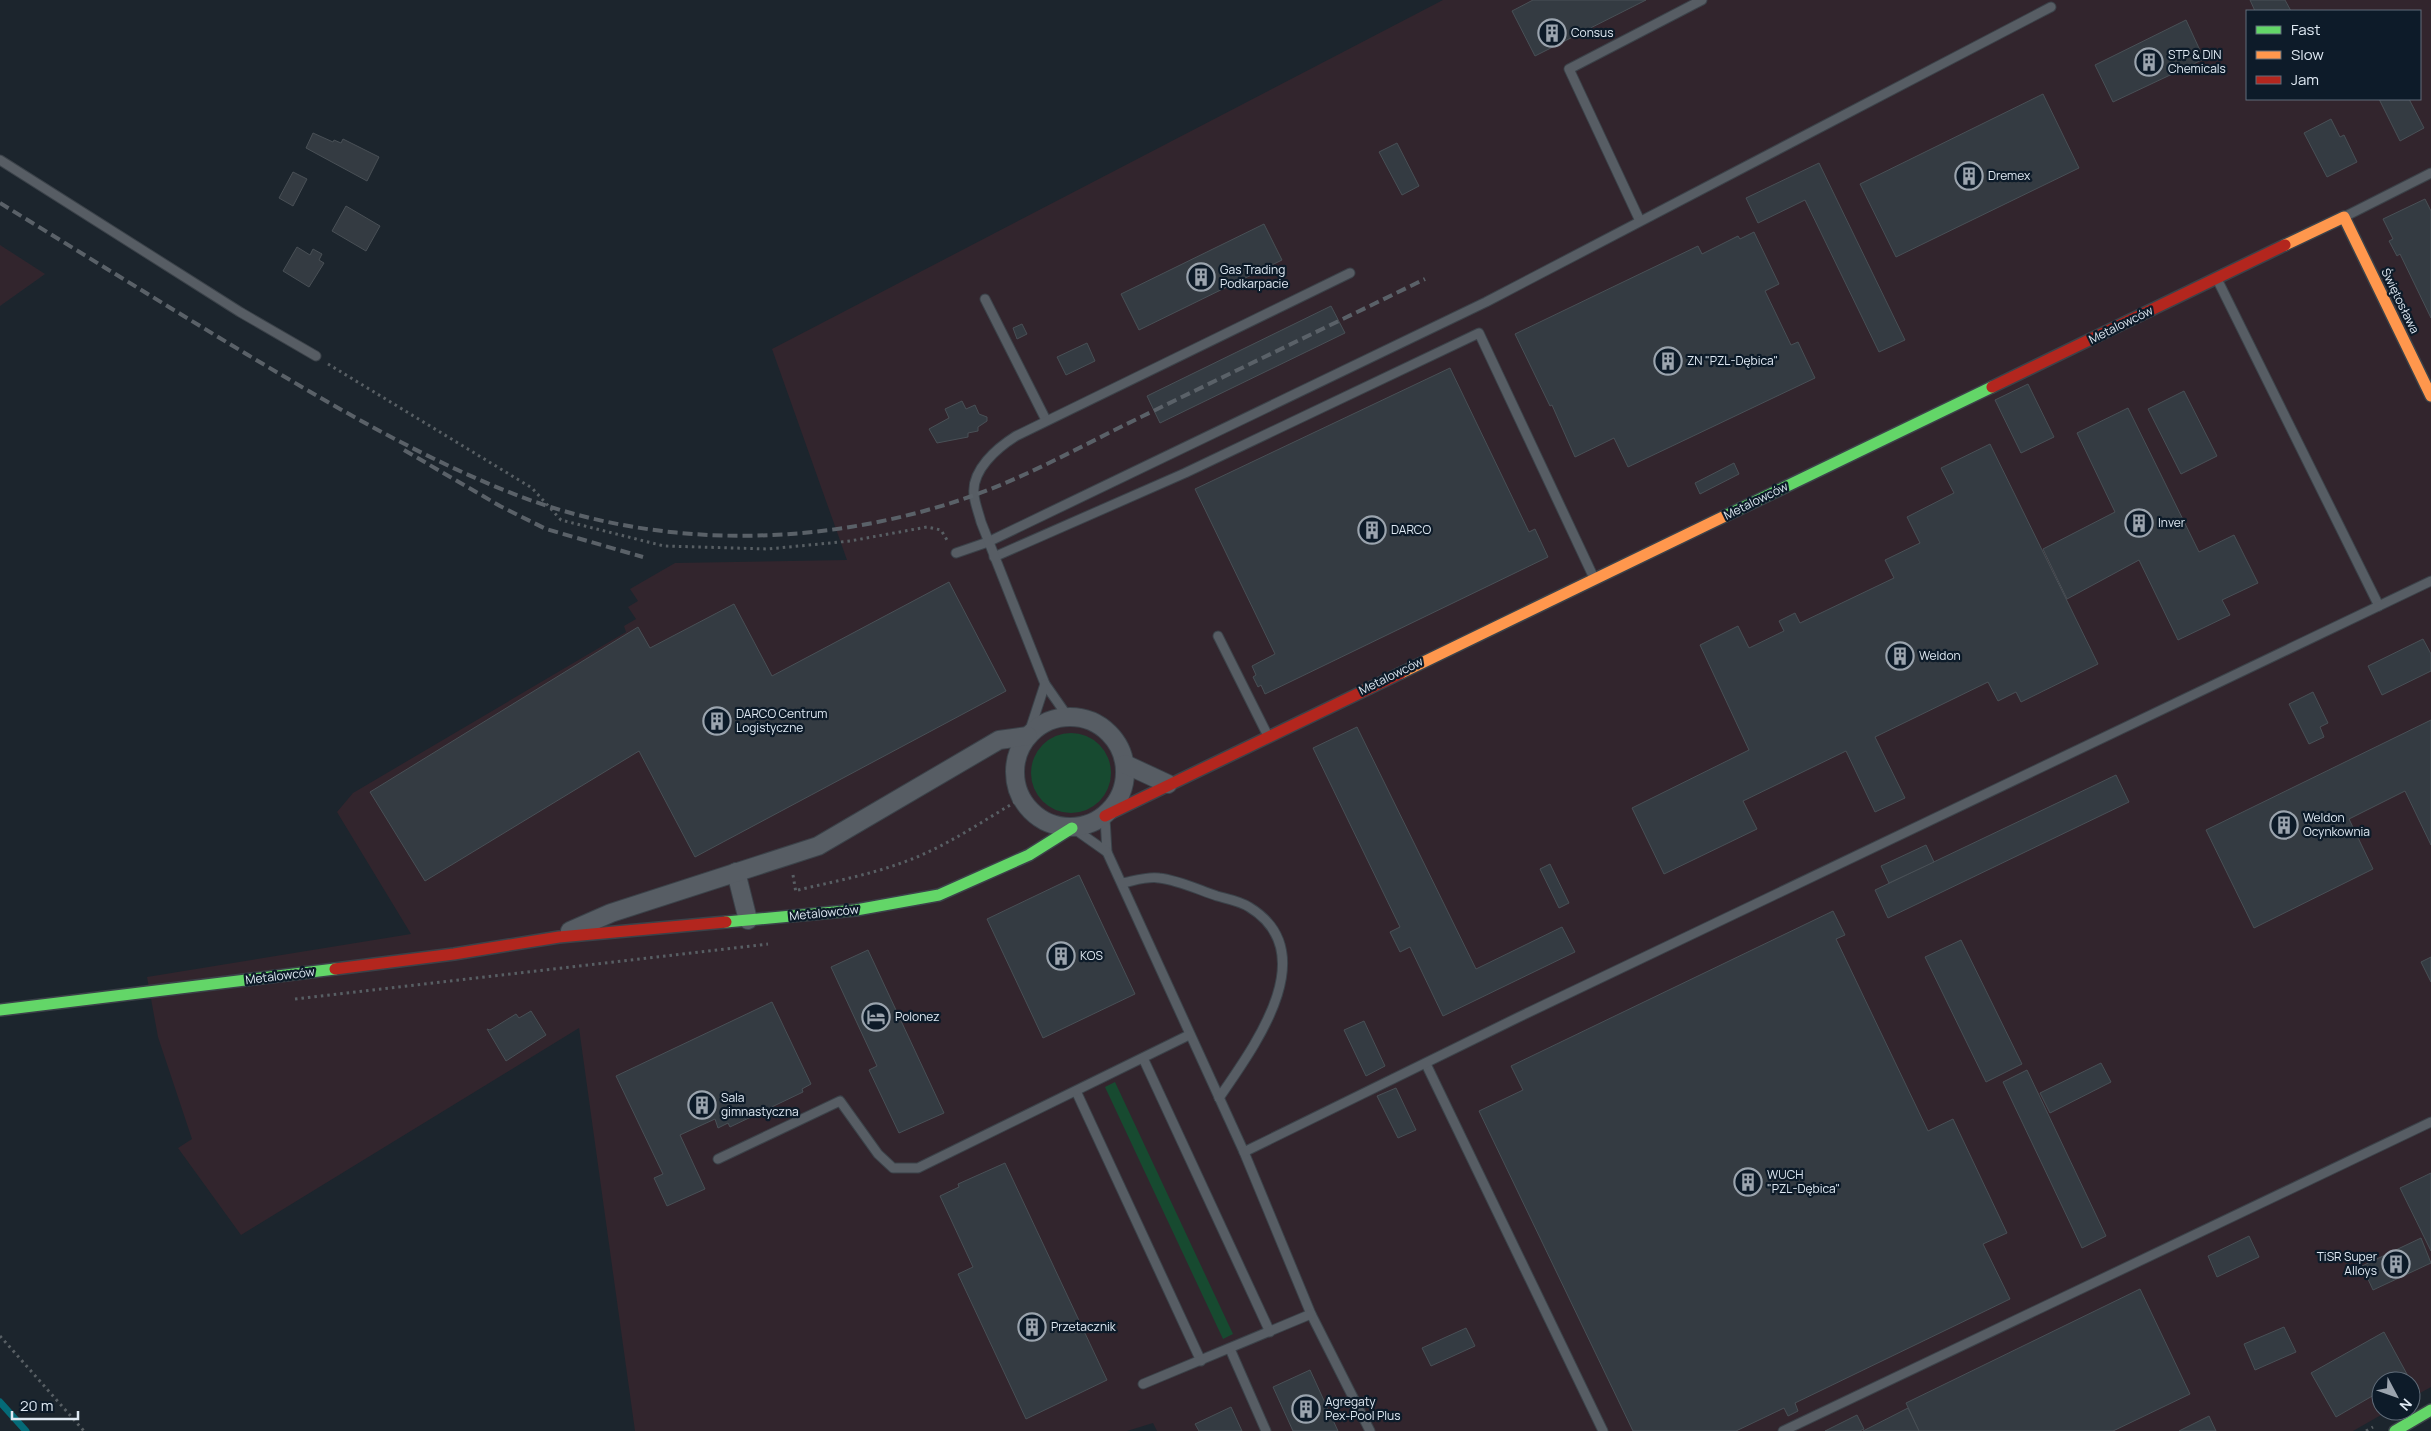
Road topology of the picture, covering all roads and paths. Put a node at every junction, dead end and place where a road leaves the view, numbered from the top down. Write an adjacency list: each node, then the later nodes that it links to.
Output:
1 (1702, 0): 6 (lane)
2 (2051, 7): 6 (lane)
3 (0, 160): 10 (lane)
4 (2431, 173): 5 (lane)
5 (2344, 217): 8 (street, Metalowców); 11 (street, Świętosława)
6 (1640, 221): 13 (lane)
7 (1350, 273): 12 (lane)
8 (2216, 278): 16 (street, Metalowców); 18 (lane)
9 (985, 299): 12 (lane)
10 (316, 356): 14 (path)
11 (2431, 396)
12 (1046, 420): 13 (lane)
13 (988, 542): 14 (lane); 15 (lane)
14 (956, 554)
15 (994, 557): 16 (lane); 20 (lane)
16 (1594, 578): 23 (street, Metalowców)
17 (2431, 582): 18 (lane)
18 (2379, 606): 40 (lane)
19 (1218, 636): 23 (lane)
20 (1045, 684): 21 (lane); 22 (lane)
21 (1068, 717): 22 (street, Metalowców); 24 (street)
22 (1028, 736): 26 (street, Metalowców); 30 (street, Metalowców)
23 (1268, 736): 25 (street, Metalowców)
24 (1125, 764): 25 (street); 27 (street)
25 (1168, 784): 27 (street, Metalowców)
26 (1022, 798): 28 (street, Metalowców); 32 (path)
27 (1105, 816): 28 (street, Metalowców); 29 (lane)
28 (1072, 828): 29 (lane); 33 (street, Metalowców)
29 (1107, 852): 31 (lane)
30 (736, 872): 33 (street); 34 (street, Metalowców)
31 (1122, 883): 38 (lane); 42 (lane)
32 (789, 894)
33 (748, 920): 34 (street, Metalowców)
34 (559, 936): 37 (street, Metalowców)
35 (777, 943): 36 (path)
36 (285, 1001)
37 (0, 1010)
38 (1189, 1034): 39 (lane); 42 (lane)
39 (1143, 1058): 41 (lane); 47 (lane)
40 (1426, 1064): 44 (lane); 56 (lane)
41 (1076, 1091): 45 (lane); 50 (lane)
42 (1219, 1098): 44 (lane)
43 (2431, 1122): 57 (lane)
44 (1244, 1152): 46 (lane)
45 (718, 1159)
46 (1311, 1314): 47 (lane); 55 (lane)
47 (1270, 1332): 49 (lane)
48 (0, 1336): 53 (path)
49 (1230, 1349): 50 (lane); 54 (lane)
50 (1201, 1361): 51 (lane)
51 (1144, 1384)
52 (2431, 1410): 58 (street)
53 (84, 1431)
54 (1266, 1431)
55 (1370, 1431)
56 (1603, 1431)
57 (1783, 1431)
58 (2395, 1431)

